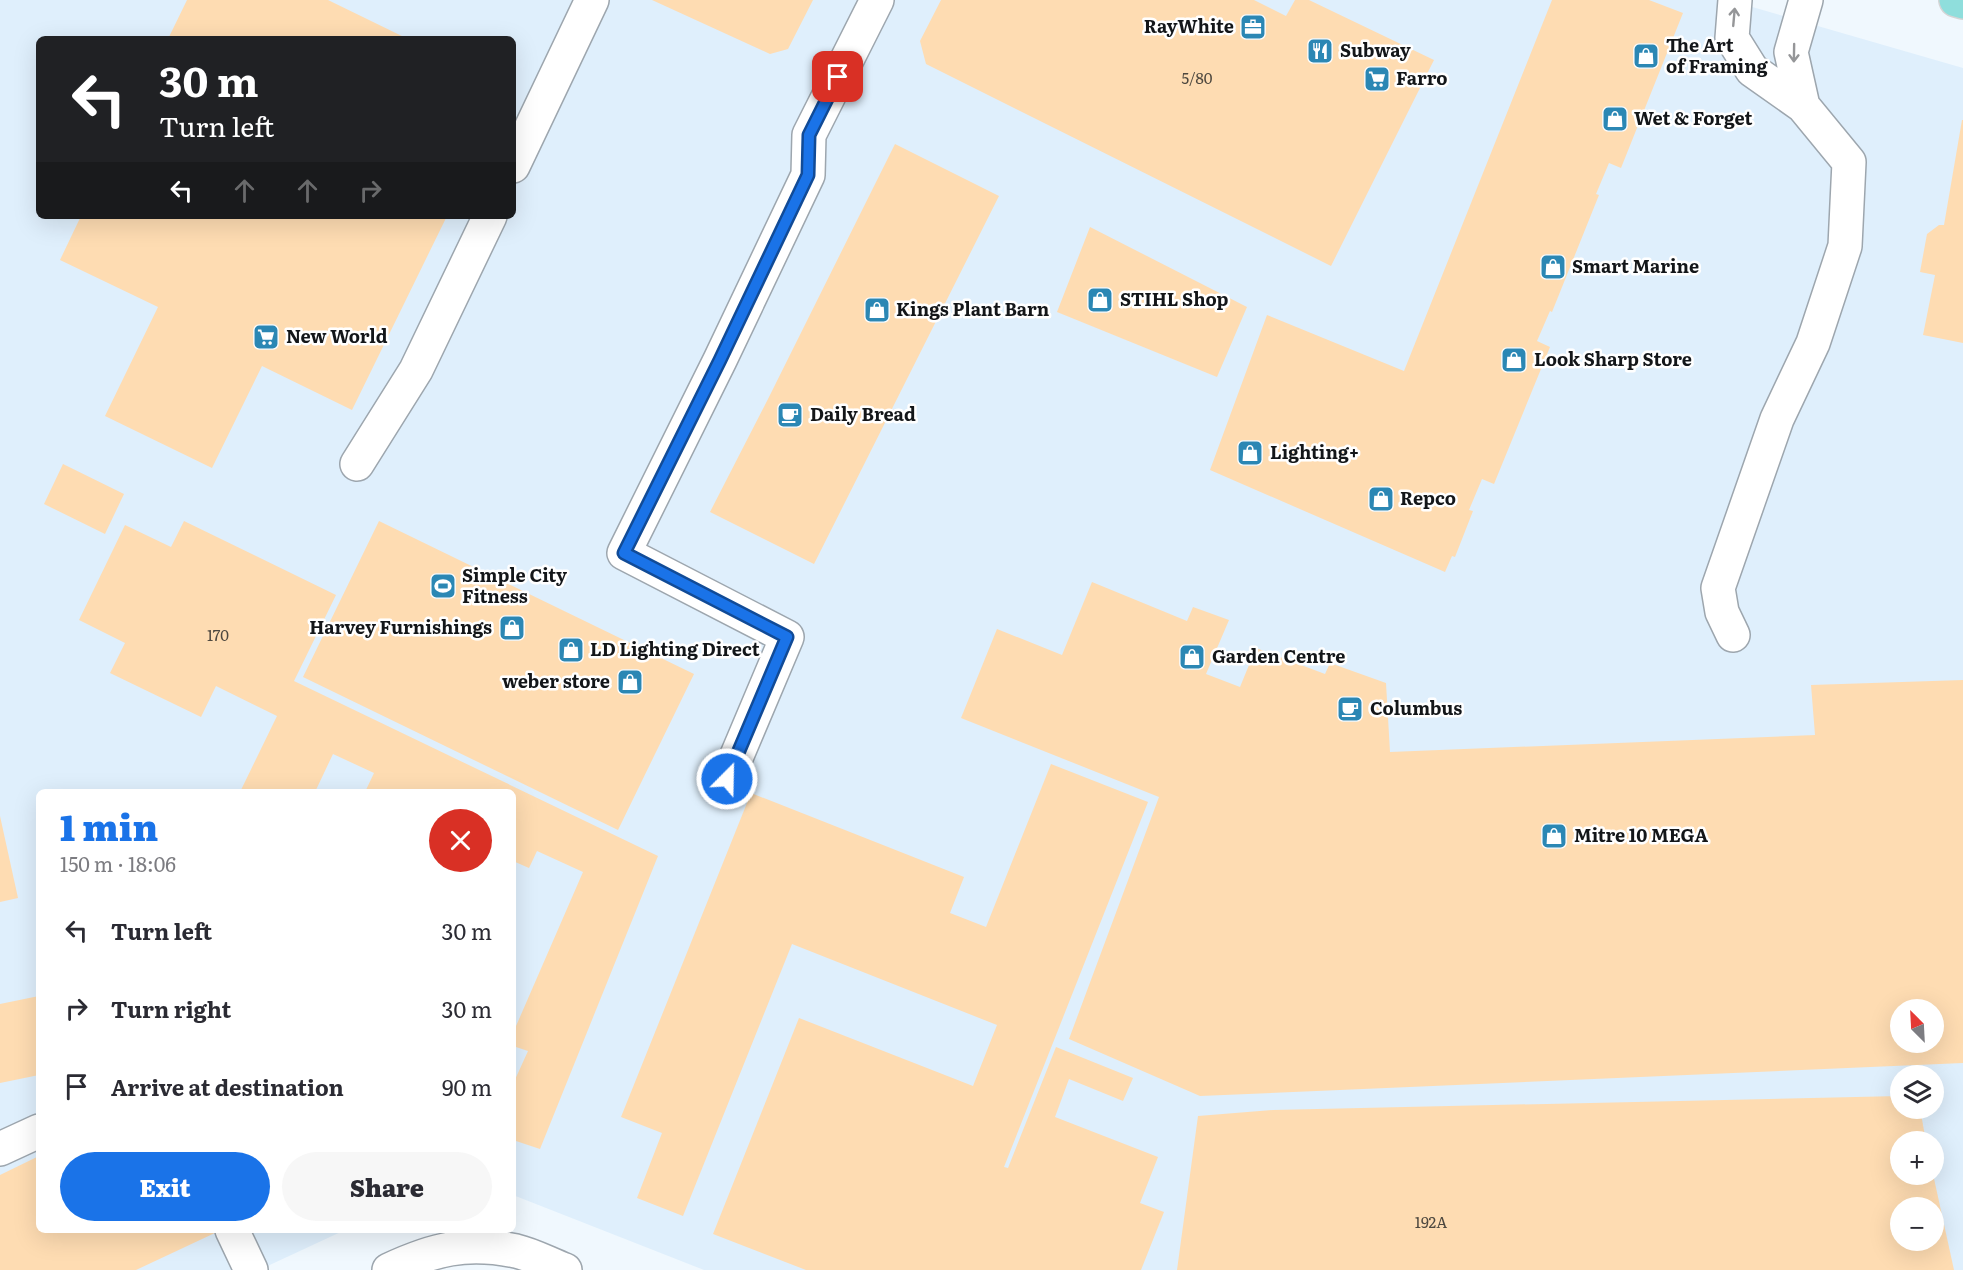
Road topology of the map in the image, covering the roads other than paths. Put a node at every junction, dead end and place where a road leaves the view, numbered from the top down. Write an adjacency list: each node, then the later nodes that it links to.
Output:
1 (592, 0): 8 (street)
2 (877, 0): 12 (street)
3 (1735, 0): 7 (street, one-way to 3)
4 (1806, 0): 7 (street, one-way to 7)
5 (1956, 0): 6 (main road)
6 (1963, 2)
7 (1803, 106): 11 (street)
8 (516, 160)
9 (489, 219): 10 (street)
10 (357, 464)
11 (1733, 634)
12 (727, 779)
13 (36, 1132): 14 (street)
14 (0, 1149)
15 (233, 1233): 16 (street)
16 (251, 1270)
17 (388, 1270): 18 (street)
18 (565, 1270)

